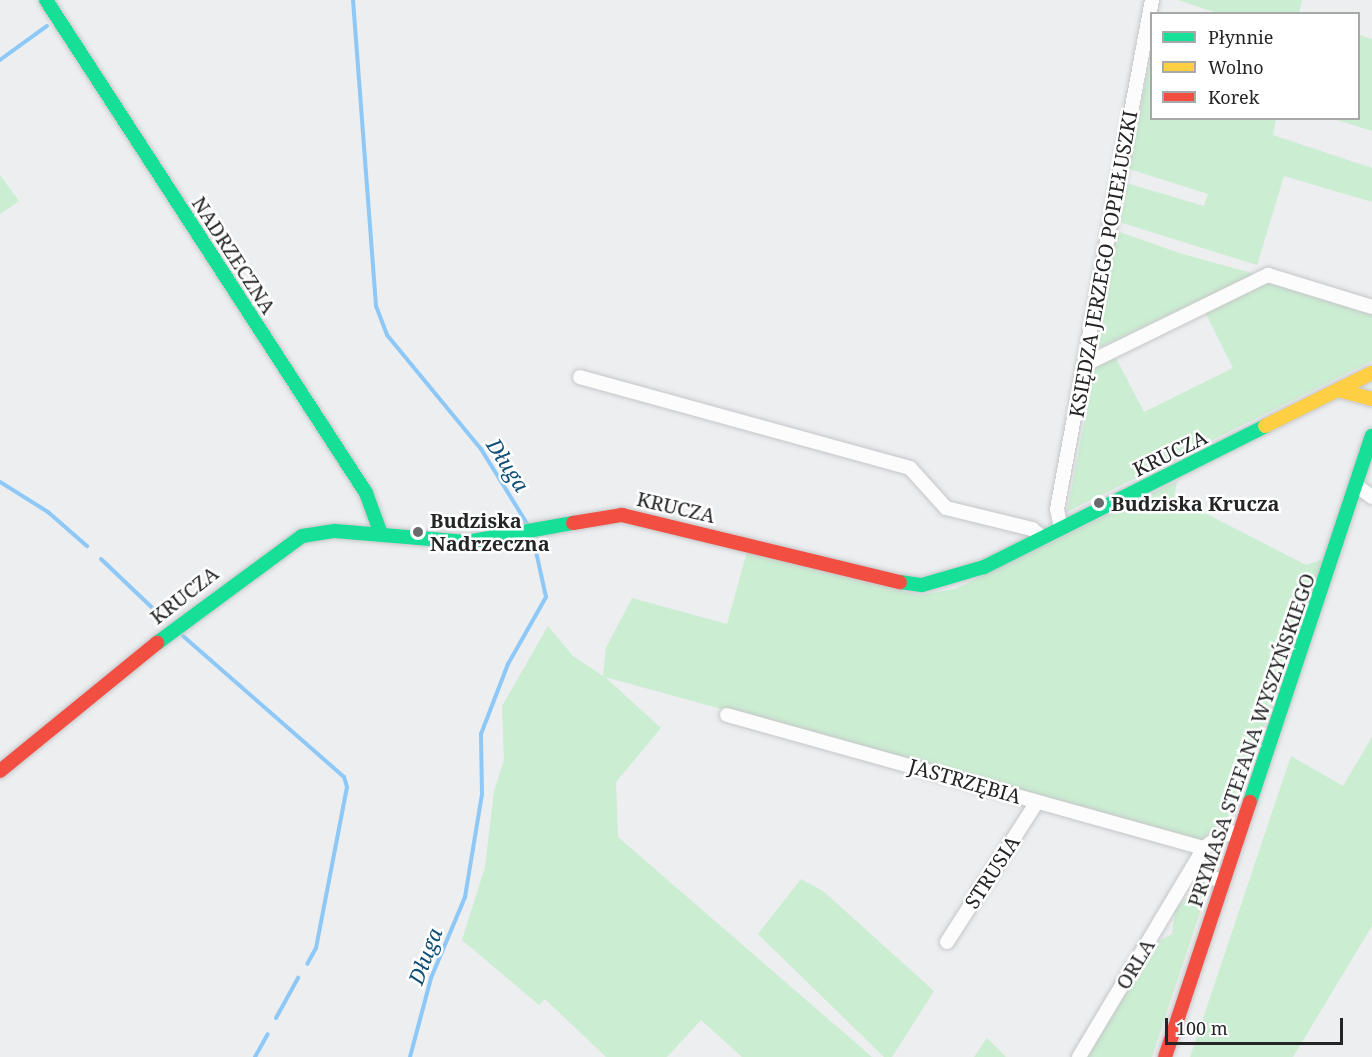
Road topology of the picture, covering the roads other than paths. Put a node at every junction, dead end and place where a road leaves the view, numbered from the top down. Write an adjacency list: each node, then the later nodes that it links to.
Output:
1 (46, 0): 15 (street, NADRZECZNA)
2 (1152, 0): 4 (street, KSIĘDZA JERZEGO POPIEŁUSZKI)
3 (1372, 307): 4 (street)
4 (1086, 364): 14 (street, KSIĘDZA JERZEGO POPIEŁUSZKI)
5 (1372, 373): 7 (street, KRUCZA)
6 (580, 377): 16 (street)
7 (1357, 381): 8 (street); 9 (street, KRUCZA)
8 (1372, 384)
9 (1342, 391): 10 (street); 14 (street, KRUCZA)
10 (1372, 399)
11 (1372, 436): 12 (street, PRYMASA STEFANA WYSZYŃSKIEGO)
12 (1356, 485): 13 (street); 20 (street, PRYMASA STEFANA WYSZYŃSKIEGO)
13 (1372, 497)
14 (1061, 528): 16 (street, KRUCZA)
15 (381, 534): 16 (street, KRUCZA); 18 (street, KRUCZA)
16 (1042, 537)
17 (726, 715): 19 (street, JASTRZĘBIA)
18 (0, 771)
19 (1037, 802): 21 (street, JASTRZĘBIA); 24 (street, STRUSIA)
20 (1238, 832): 21 (street); 23 (street, PRYMASA STEFANA WYSZYŃSKIEGO)
21 (1204, 848): 22 (street, ORLA)
22 (1191, 870): 23 (street); 25 (street, ORLA)
23 (1221, 881): 26 (street, PRYMASA STEFANA WYSZYŃSKIEGO)
24 (947, 942)
25 (1079, 1057)
26 (1164, 1057)

